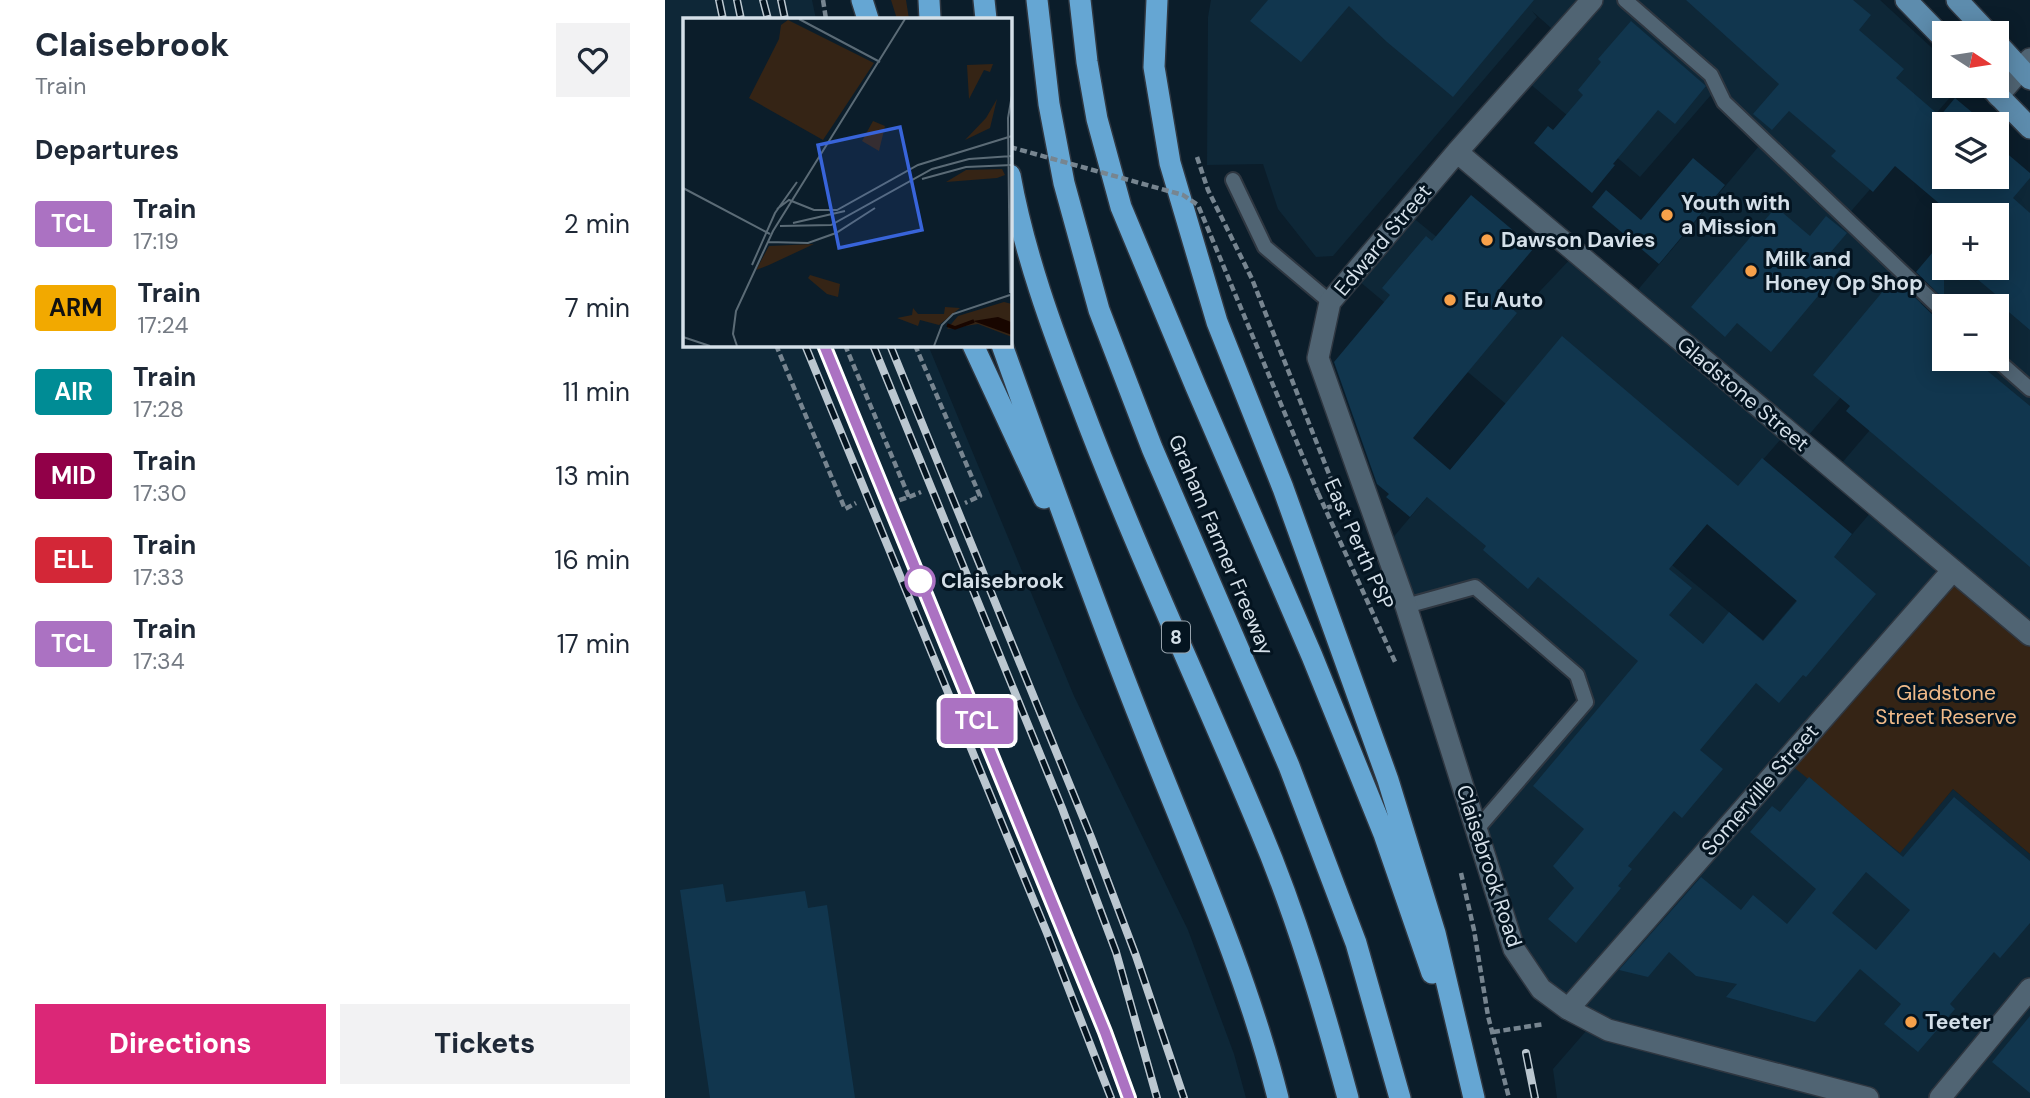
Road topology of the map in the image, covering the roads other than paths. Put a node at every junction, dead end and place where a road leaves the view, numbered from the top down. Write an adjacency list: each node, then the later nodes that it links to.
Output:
1 (862, 0): 11 (highway)
2 (929, 0): 12 (highway)
3 (984, 0): 13 (highway)
4 (1037, 0): 40 (highway, Graham Farmer Freeway)
5 (1080, 0): 37 (highway)
6 (1157, 0): 37 (highway)
7 (1591, 0): 21 (street, Edward Street)
8 (1625, 0): 24 (lane)
9 (1906, 0): 15 (main road)
10 (1957, 0): 14 (main road)
11 (868, 18)
12 (930, 18)
13 (986, 18)
14 (1977, 21)
15 (1932, 27)
16 (2009, 53): 17 (main road)
17 (2027, 69): 18 (street)
18 (2009, 81)
19 (2001, 98): 20 (main road)
20 (2030, 128)
21 (1457, 152): 25 (street, Edward Street); 30 (street, Gladstone Street)
22 (1011, 180): 39 (highway, 8)
23 (1233, 180): 25 (lane)
24 (1932, 301)
25 (1330, 302): 31 (street, Edward Street)
26 (973, 346): 32 (highway)
27 (1002, 346): 32 (highway)
28 (2009, 370): 29 (lane)
29 (2030, 389)
30 (1953, 570): 33 (street, Gladstone Street); 36 (street, Somerville Street)
31 (1406, 606): 34 (street, Claisebrook Road); 34 (lane)
32 (1103, 627): 38 (highway)
33 (2030, 635)
34 (1477, 829): 36 (street, Claisebrook Road)
35 (2030, 989): 43 (street)
36 (1568, 1009): 42 (street, Claisebrook Road)
37 (1466, 1063): 41 (highway)
38 (1278, 1098)
39 (1348, 1098)
40 (1400, 1098)
41 (1474, 1098)
42 (1867, 1098)
43 (1940, 1098)

